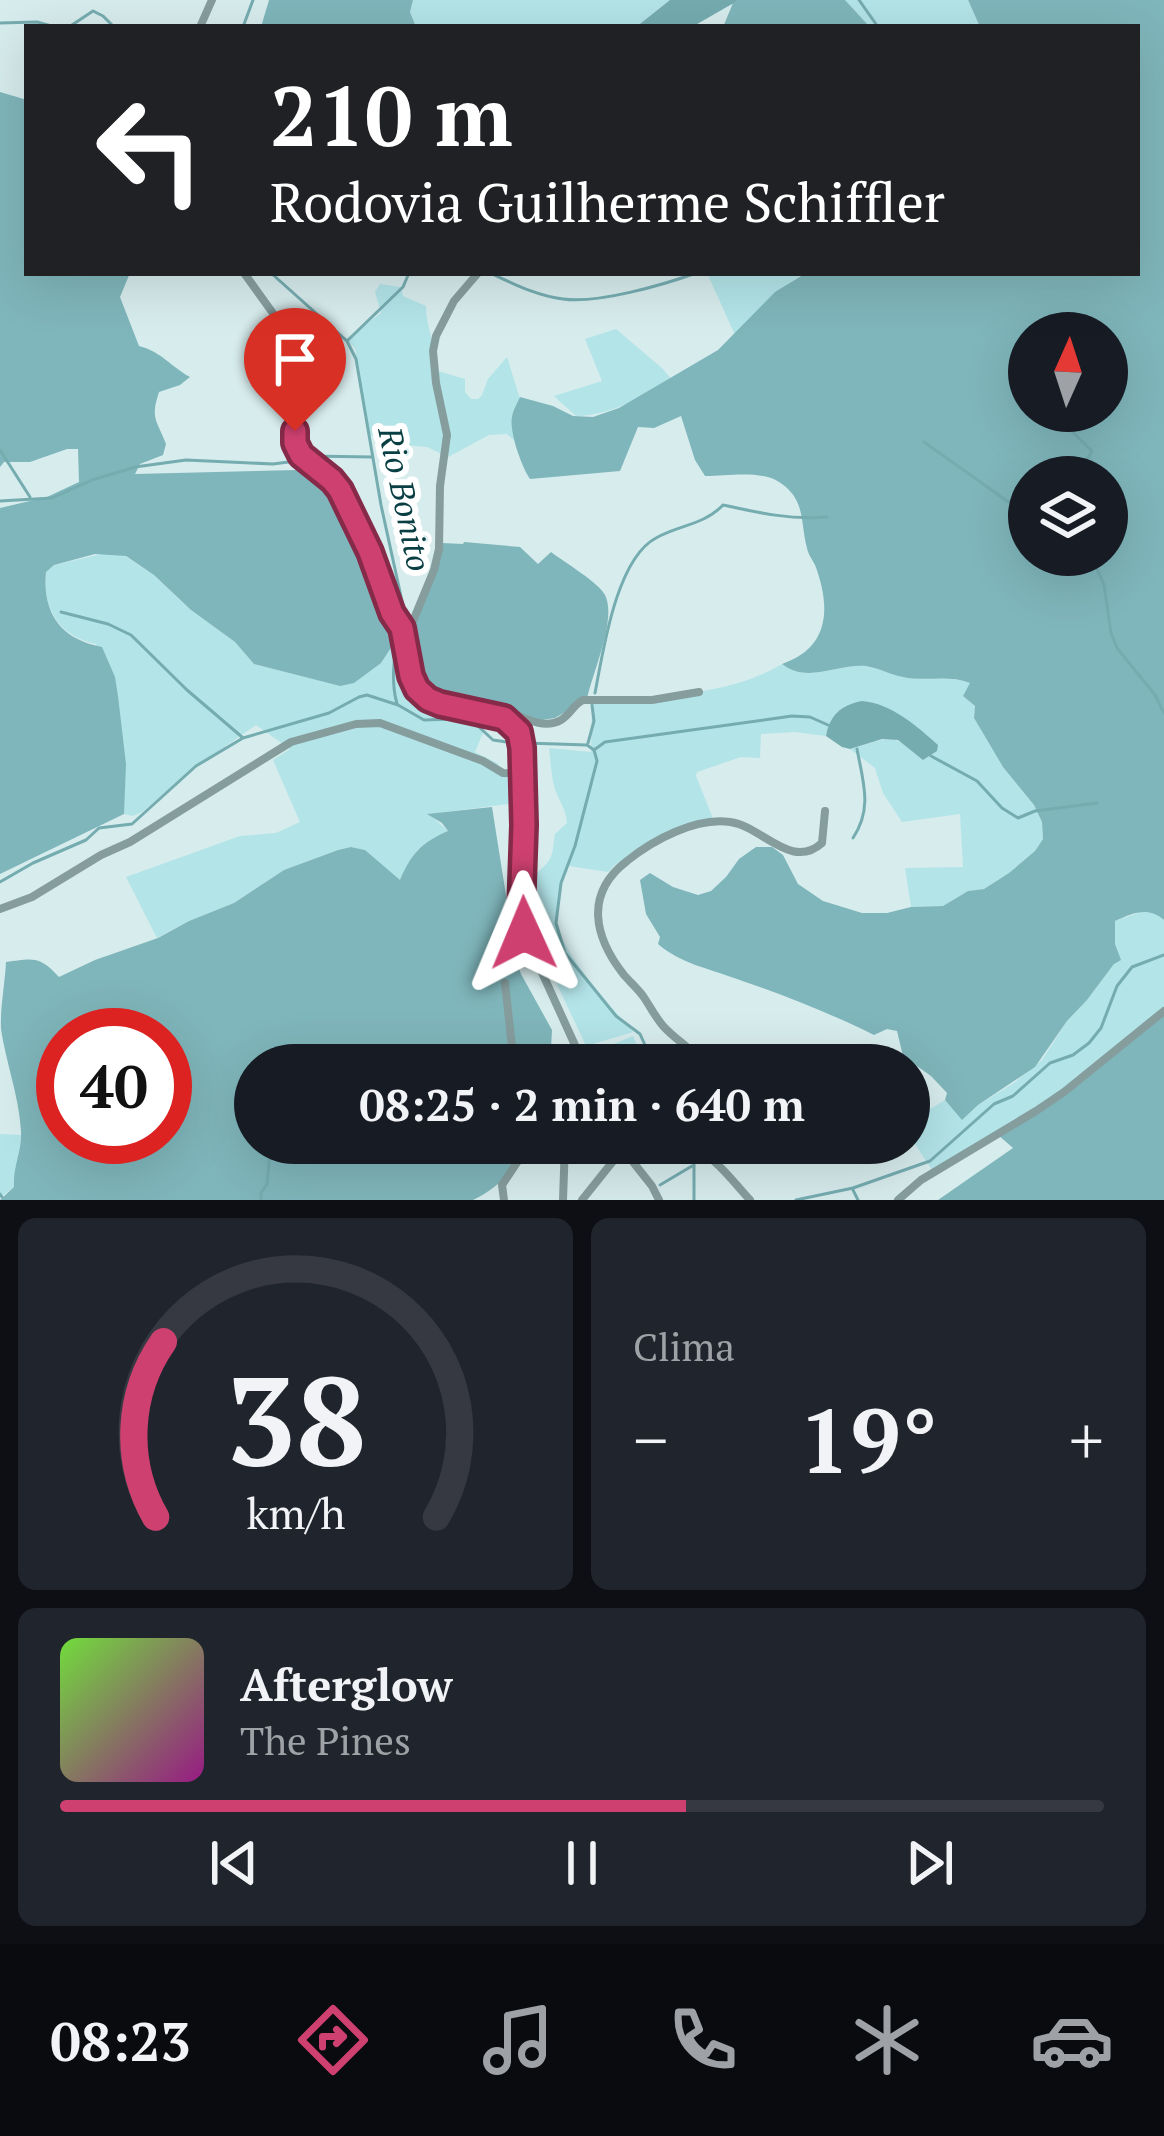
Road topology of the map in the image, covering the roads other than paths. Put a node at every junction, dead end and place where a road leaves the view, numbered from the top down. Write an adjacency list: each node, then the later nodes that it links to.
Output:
1 (246, 276): 3 (street)
2 (475, 276): 3 (street)
3 (405, 639): 5 (street)
4 (699, 692): 5 (street)
5 (462, 708): 6 (street)
6 (523, 774): 8 (street); 12 (street)
7 (826, 811): 13 (street)
8 (0, 909)
9 (505, 982): 11 (street)
10 (1164, 1011): 24 (street)
11 (512, 1044)
12 (574, 1044)
13 (686, 1044)
14 (516, 1164): 19 (street)
15 (564, 1164): 20 (street)
16 (612, 1164): 21 (street)
17 (634, 1164): 22 (street)
18 (718, 1164): 23 (street)
19 (504, 1200)
20 (563, 1200)
21 (582, 1200)
22 (659, 1200)
23 (750, 1200)
24 (898, 1200)

